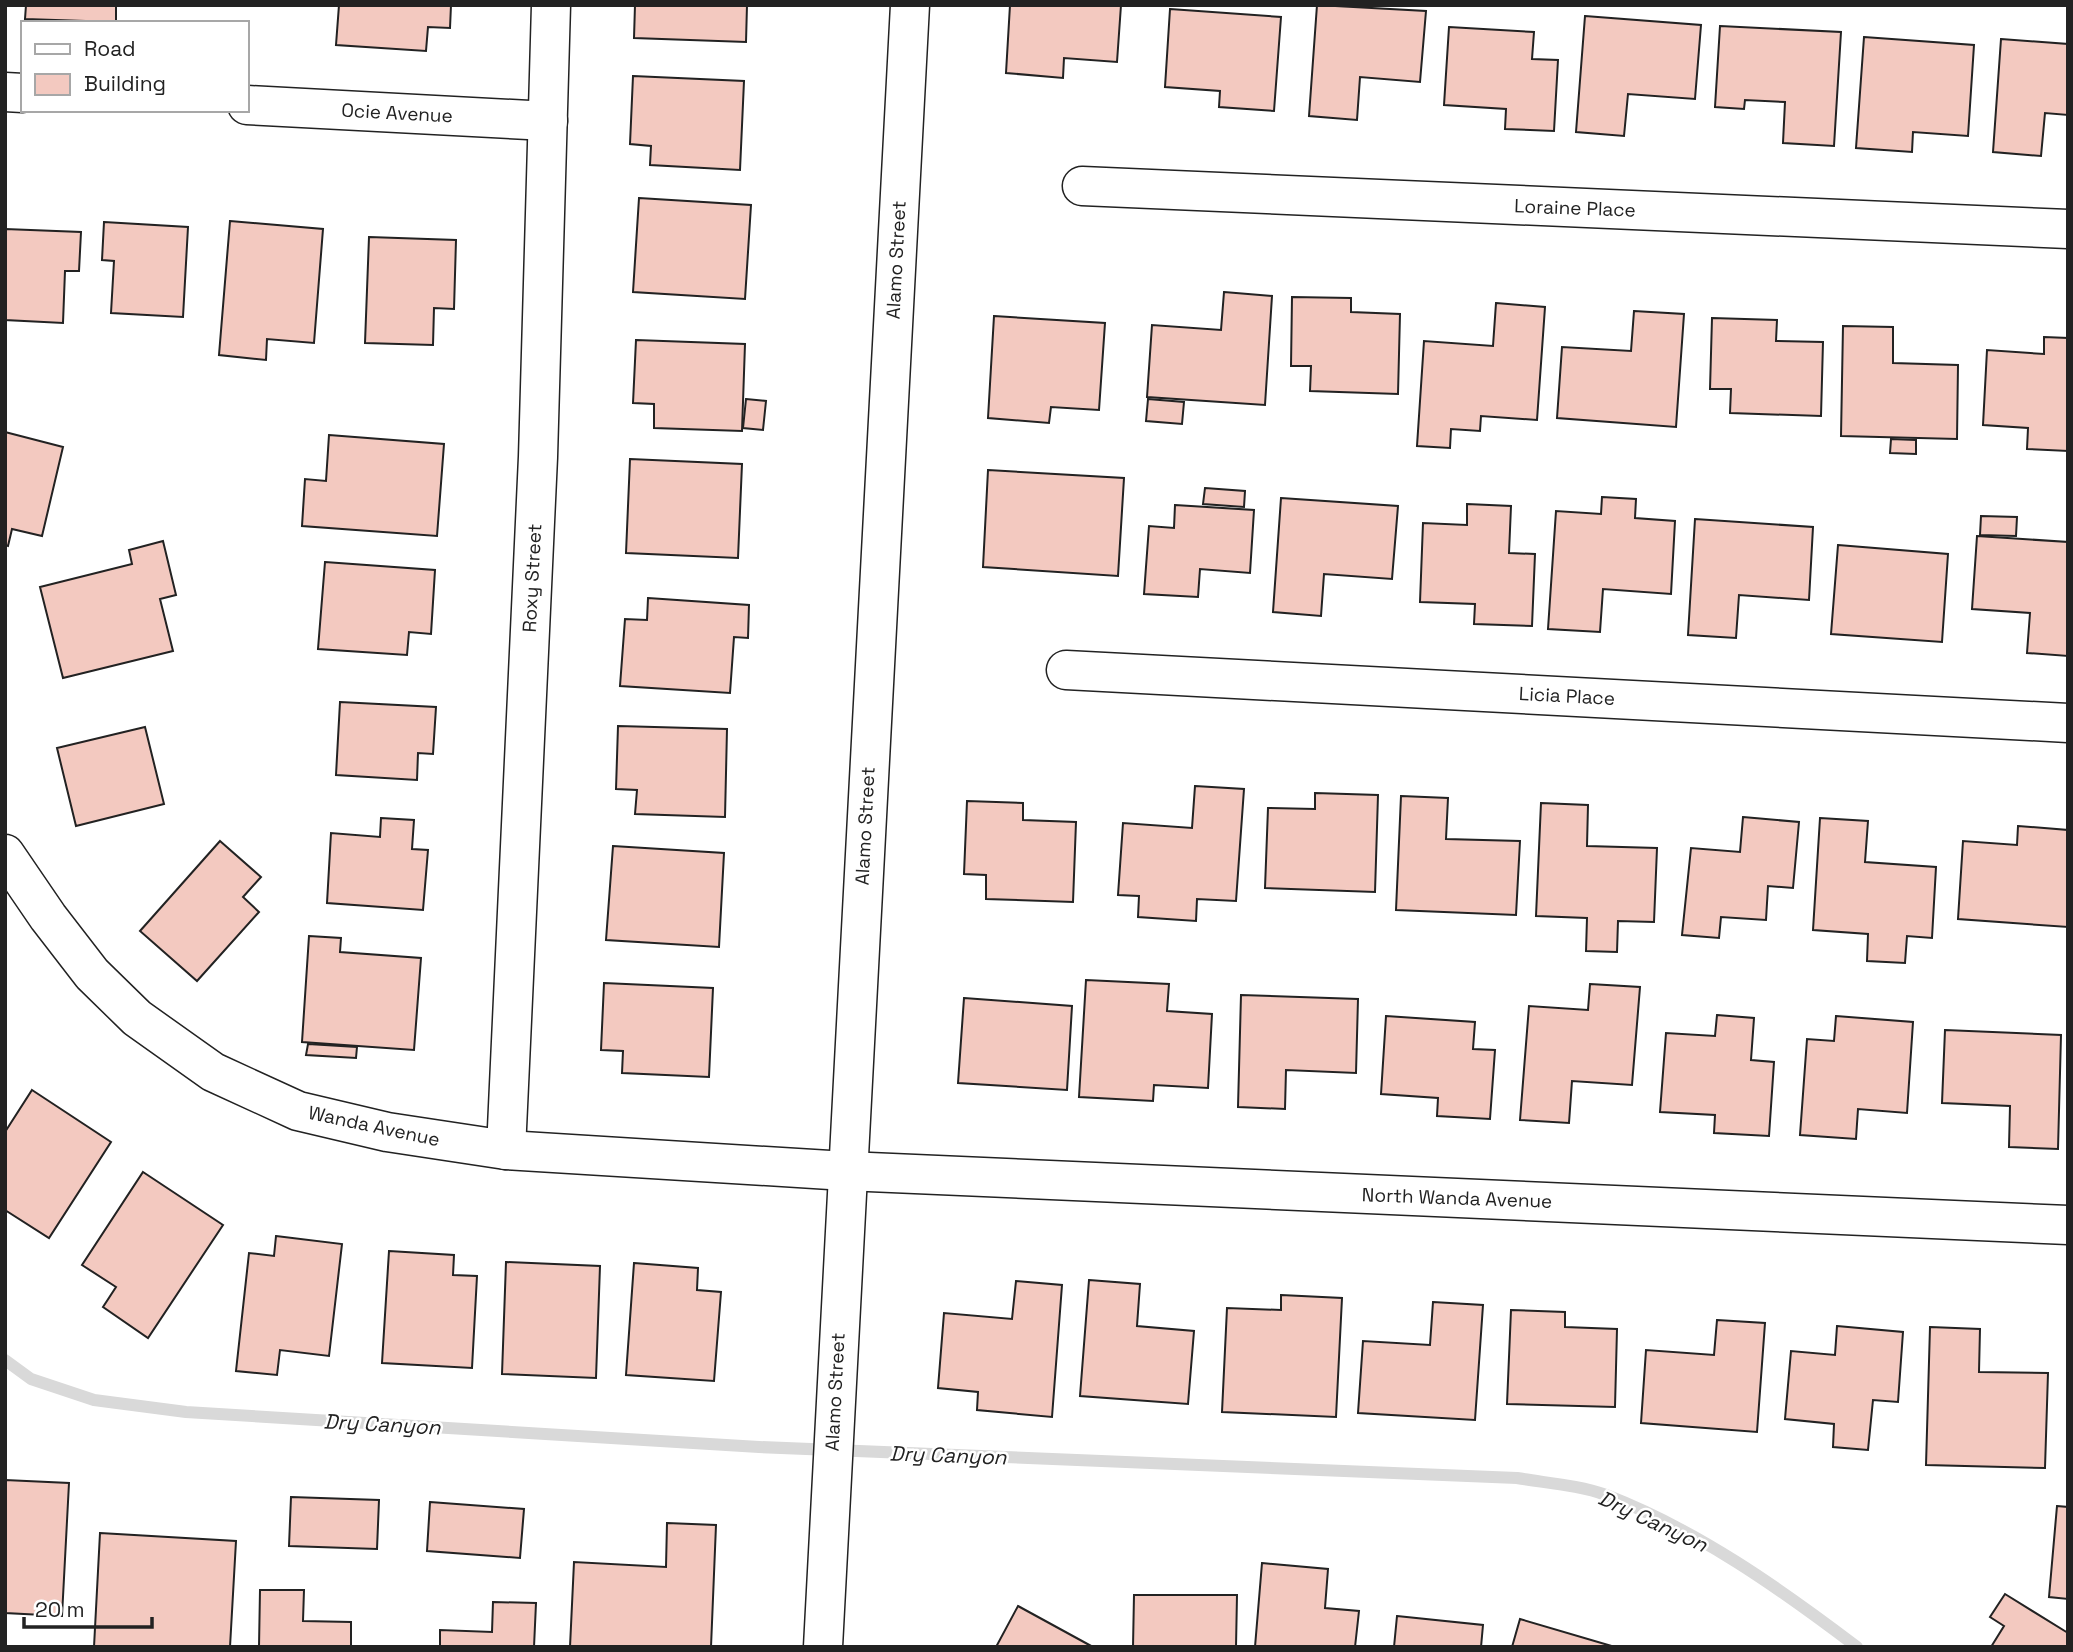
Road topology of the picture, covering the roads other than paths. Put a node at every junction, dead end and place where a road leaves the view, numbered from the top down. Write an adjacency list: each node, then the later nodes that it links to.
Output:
1 (551, 5): 4 (street, Roxy Street)
2 (910, 5): 11 (street, Alamo Street)
3 (248, 105): 4 (street, Ocie Avenue)
4 (548, 121): 10 (street, Roxy Street)
5 (1082, 186): 6 (street, Loraine Place)
6 (2068, 229)
7 (1066, 670): 8 (street, Licia Place)
8 (2068, 723)
9 (5, 854): 10 (street, Wanda Avenue)
10 (506, 1150): 11 (street, Wanda Avenue)
11 (846, 1171): 12 (street, North Wanda Avenue); 13 (street, Alamo Street)
12 (2068, 1225)
13 (823, 1647)

